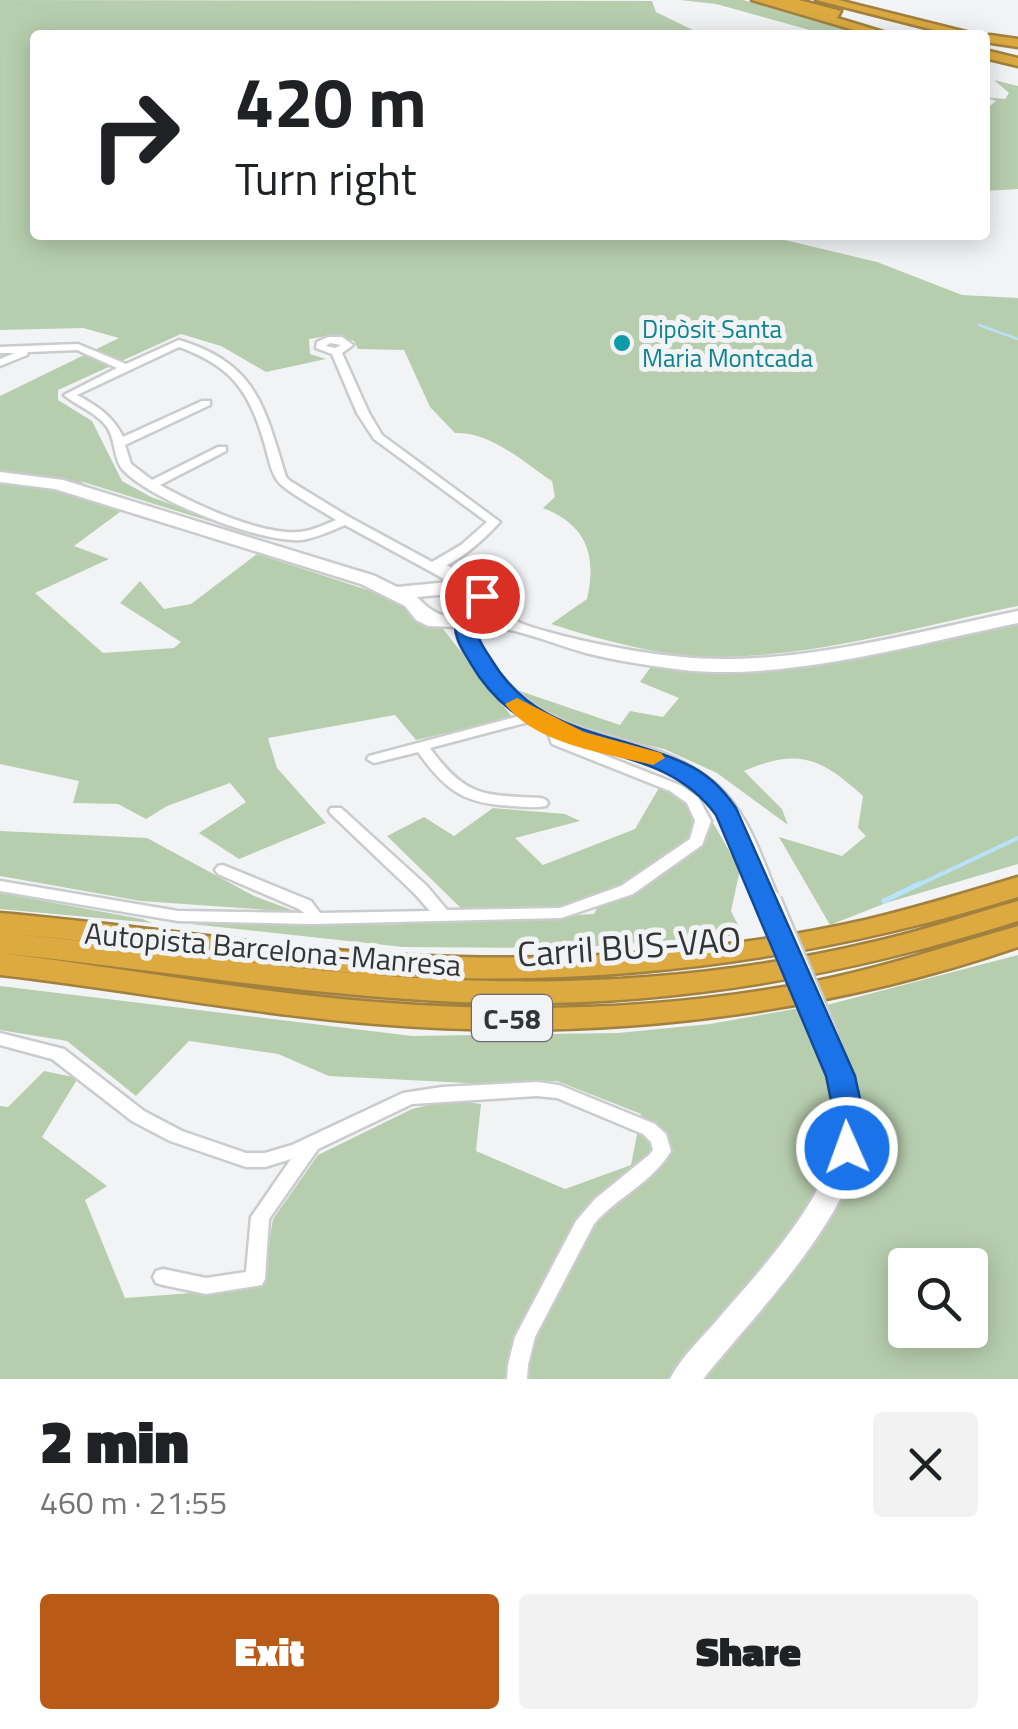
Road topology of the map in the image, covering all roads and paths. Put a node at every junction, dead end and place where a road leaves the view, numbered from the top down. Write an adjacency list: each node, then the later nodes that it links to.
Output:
1 (758, 0): 6 (highway)
2 (784, 0): 5 (highway)
3 (808, 0): 5 (highway)
4 (822, 0): 7 (highway)
5 (909, 29)
6 (868, 30)
7 (951, 30)
8 (990, 47): 9 (highway)
9 (1018, 48)
10 (990, 49): 11 (highway)
11 (1018, 66)
12 (33, 348): 13 (street); 15 (street); 16 (street)
13 (0, 350)
14 (336, 352): 23 (street)
15 (0, 364)
16 (123, 367): 18 (street); 22 (street)
17 (206, 402): 18 (street)
18 (118, 442): 21 (street)
19 (222, 449): 21 (street)
20 (0, 477): 23 (main road)
21 (151, 485): 22 (street)
22 (344, 520): 23 (street)
23 (431, 586): 25 (main road); 25 (main road)
24 (1018, 616): 25 (main road)
25 (468, 618): 26 (main road)
26 (531, 717): 27 (main road); 28 (street)
27 (554, 729): 36 (street); 46 (main road, bridge)
28 (422, 747): 29 (street); 30 (street)
29 (374, 760)
30 (542, 802)
31 (336, 811): 36 (street)
32 (223, 870): 37 (street)
33 (0, 886): 37 (street)
34 (1018, 887): 38 (highway, Autopista Barcelona-Manresa / C-58)
35 (1018, 911): 40 (highway, Carril BUS-VAO)
36 (442, 916): 37 (street)
37 (314, 920)
38 (0, 923)
39 (1018, 936): 41 (highway, Autopista Barcelona-Manresa / C-58)
40 (0, 943)
41 (0, 964)
42 (0, 1040): 43 (street)
43 (311, 1144): 44 (street); 45 (street)
44 (163, 1277)
45 (516, 1372)
46 (686, 1379)

